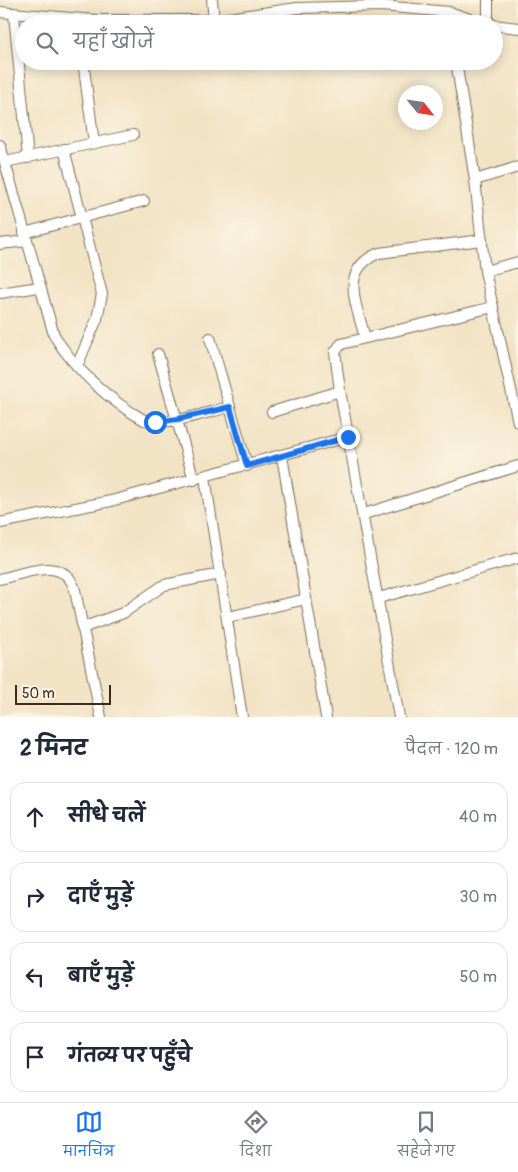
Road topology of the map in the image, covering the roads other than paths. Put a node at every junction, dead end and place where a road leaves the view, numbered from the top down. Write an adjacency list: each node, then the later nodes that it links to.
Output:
1 (212, 0): 8 (street)
2 (488, 0): 12 (street)
3 (297, 4): 5 (street); 9 (street)
4 (0, 12): 6 (street)
5 (448, 12): 10 (street); 11 (street)
6 (14, 14): 7 (street); 13 (street)
7 (22, 15)
8 (214, 15)
9 (240, 15)
10 (448, 15)
11 (458, 15)
12 (487, 15)
13 (15, 24)
14 (503, 26): 15 (street)
15 (518, 28)
16 (19, 70): 23 (street)
17 (84, 70): 20 (street)
18 (458, 70): 25 (street)
19 (133, 134): 20 (street)
20 (94, 143): 21 (street)
21 (64, 150): 23 (street); 27 (street)
22 (2, 154): 23 (street); 28 (street)
23 (28, 158)
24 (518, 167): 25 (street)
25 (476, 180): 29 (street)
26 (144, 201): 27 (street)
27 (83, 218): 28 (street); 39 (street)
28 (25, 237): 30 (street); 33 (street)
29 (482, 240): 32 (street); 37 (street)
30 (0, 244)
31 (518, 262): 32 (street)
32 (485, 271): 35 (street)
33 (40, 287): 34 (street); 39 (street)
34 (0, 292)
35 (493, 307): 37 (street); 41 (street)
36 (210, 338): 42 (street)
37 (365, 338): 40 (street)
38 (158, 354): 44 (street)
39 (77, 366): 44 (street)
40 (340, 391): 43 (street); 46 (street)
41 (515, 400): 45 (street)
42 (230, 407): 44 (street); 48 (street)
43 (272, 412)
44 (178, 419): 51 (street)
45 (518, 422)
46 (348, 437): 47 (street); 52 (street)
47 (282, 456): 48 (street); 58 (street)
48 (247, 466): 50 (street)
49 (518, 466): 52 (street)
50 (205, 477): 51 (street); 55 (street)
51 (194, 480): 53 (street)
52 (364, 514): 57 (street)
53 (0, 523)
54 (518, 558): 57 (street)
55 (221, 574): 59 (street); 60 (street)
56 (0, 579): 60 (street)
57 (379, 598): 64 (street)
58 (306, 599): 59 (street); 63 (street)
59 (228, 617): 62 (street)
60 (82, 628): 61 (street)
61 (101, 717)
62 (242, 717)
63 (326, 717)
64 (400, 717)

